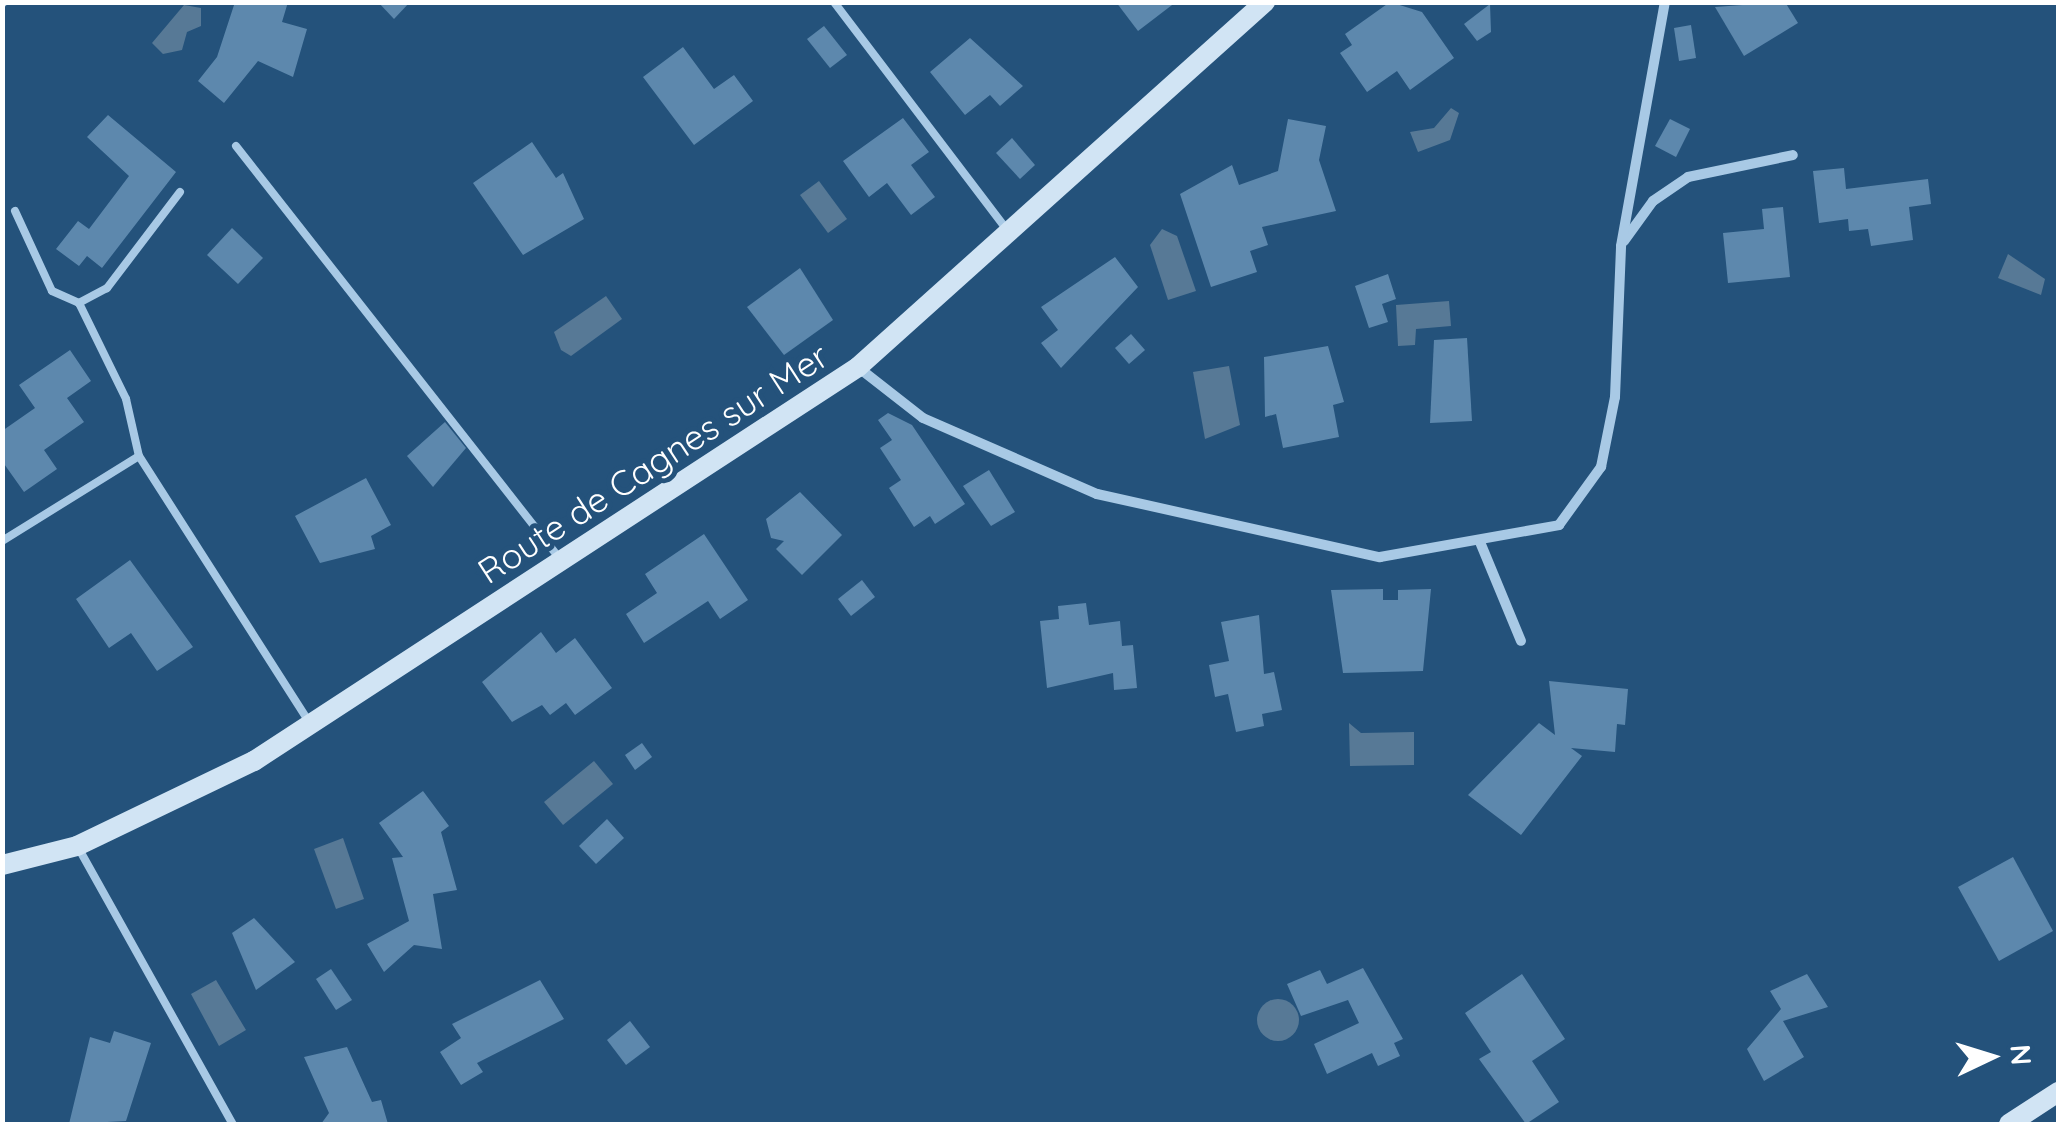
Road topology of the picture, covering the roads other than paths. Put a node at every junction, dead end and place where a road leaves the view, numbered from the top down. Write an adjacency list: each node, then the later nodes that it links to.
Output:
1 (834, 2): 8 (lane)
2 (1266, 2): 8 (main road, Route de Cagnes sur Mer)
3 (1665, 2): 9 (street)
4 (236, 146): 15 (lane)
5 (1793, 156): 9 (street)
6 (180, 192): 10 (lane)
7 (15, 211): 10 (lane)
8 (1011, 236): 11 (main road, Route de Cagnes sur Mer)
9 (1622, 246): 14 (street)
10 (78, 303): 12 (lane)
11 (858, 367): 14 (street); 15 (main road, Route de Cagnes sur Mer)
12 (139, 456): 13 (lane); 17 (lane)
13 (2, 541)
14 (1480, 542): 16 (street)
15 (562, 562): 17 (main road, Route de Cagnes sur Mer)
16 (1521, 641)
17 (311, 724): 18 (main road, Route de Cagnes sur Mer)
18 (77, 846): 19 (main road, Route de Cagnes sur Mer); 21 (lane)
19 (2, 865)
20 (2058, 1092): 22 (main road)
21 (233, 1124)
22 (2010, 1124)

